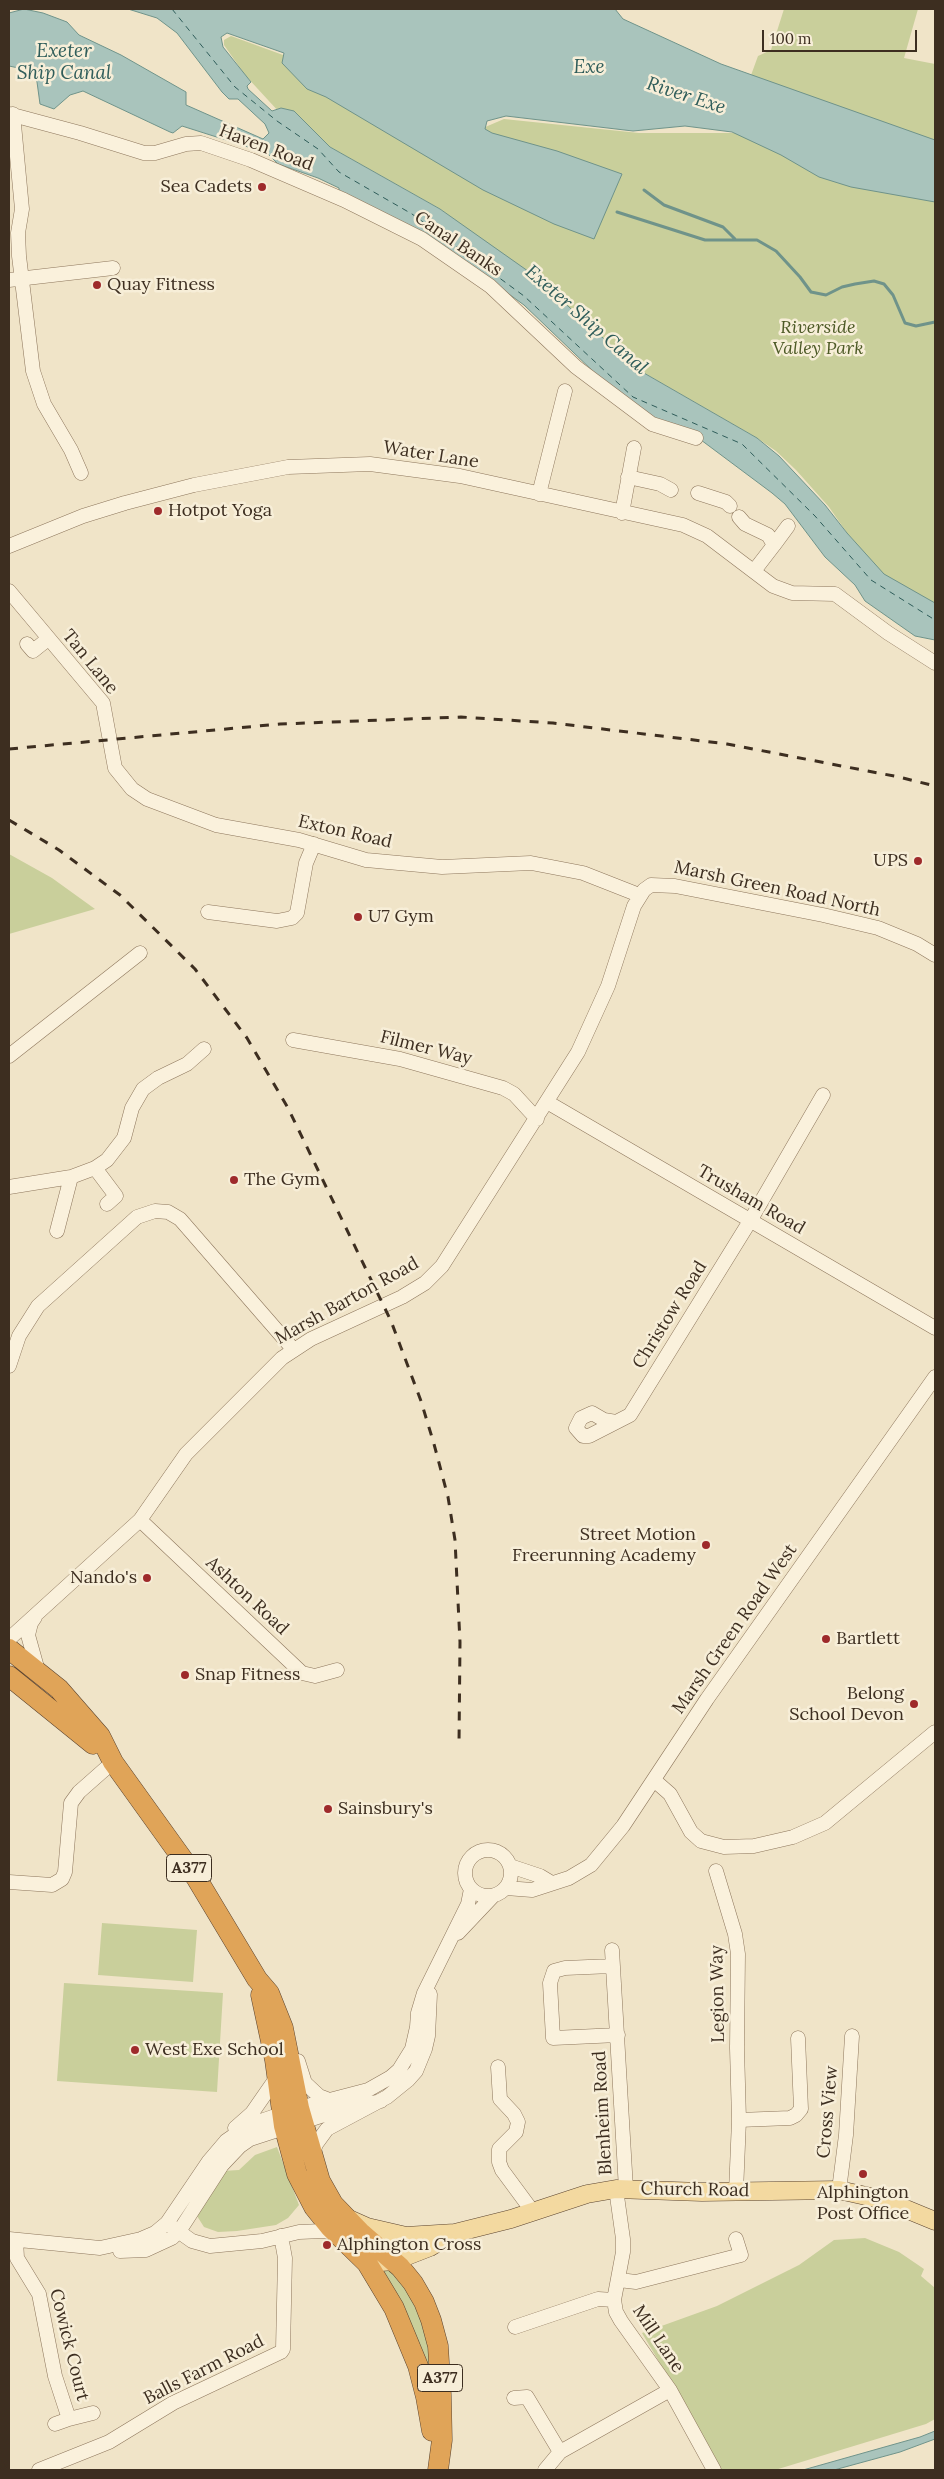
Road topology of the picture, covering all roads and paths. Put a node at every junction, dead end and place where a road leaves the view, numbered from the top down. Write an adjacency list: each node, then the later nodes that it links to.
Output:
1 (11, 114): 2 (street, Haven Road); 4 (street)
2 (389, 221): 7 (street, Canal Banks)
3 (113, 268): 4 (street)
4 (23, 278): 5 (street); 9 (street)
5 (9, 280)
6 (565, 391): 13 (street)
7 (696, 438)
8 (634, 448): 10 (street)
9 (81, 473)
10 (628, 477): 11 (street); 15 (street)
11 (671, 490)
12 (698, 493): 14 (street)
13 (539, 494): 15 (street, Water Lane); 19 (street, Water Lane)
14 (730, 506)
15 (622, 514): 20 (street, Water Lane)
16 (738, 517): 18 (street)
17 (788, 526): 18 (street)
18 (774, 545): 20 (street)
19 (9, 546)
20 (754, 570): 24 (street, Water Lane)
21 (9, 592): 22 (street, Tan Lane)
22 (48, 639): 23 (street); 25 (street, Tan Lane)
23 (27, 644)
24 (935, 663)
25 (115, 768): 26 (street, Exton Road)
26 (314, 844): 27 (street, Exton Road); 28 (street)
27 (639, 895): 30 (street, Marsh Green Road North); 35 (street, Marsh Barton Road)
28 (208, 912)
29 (140, 952): 33 (street)
30 (935, 955)
31 (293, 1040): 36 (street, Filmer Way)
32 (204, 1049): 37 (street)
33 (9, 1056)
34 (823, 1095): 41 (street, Christow Road)
35 (547, 1102): 36 (street, Marsh Barton Road); 41 (street, Trusham Road)
36 (536, 1119): 44 (street, Marsh Barton Road)
37 (95, 1168): 38 (street); 40 (street)
38 (71, 1177): 39 (street); 42 (street)
39 (9, 1187)
40 (107, 1204)
41 (750, 1221): 43 (street, Trusham Road); 47 (street, Christow Road)
42 (57, 1231)
43 (935, 1328)
44 (292, 1349): 45 (street); 48 (street, Marsh Barton Road)
45 (9, 1366)
46 (935, 1377): 58 (street, Marsh Green Road West)
47 (616, 1422)
48 (140, 1520): 49 (street, Marsh Barton Road); 52 (street, Ashton Road)
49 (42, 1608): 50 (street, Marsh Barton Road); 53 (street, Marsh Barton Road)
50 (9, 1637): 53 (highway, A377)
51 (9, 1668): 55 (street)
52 (337, 1670)
53 (38, 1671): 57 (highway, A377)
54 (9, 1676): 55 (highway, A377)
55 (25, 1687): 57 (highway, A377)
56 (935, 1732): 58 (street)
57 (113, 1762): 61 (street); 70 (highway, A377)
58 (654, 1780): 62 (street, Marsh Green Road West)
59 (510, 1866): 62 (street); 63 (street); 64 (street)
60 (716, 1871): 80 (street, Legion Way)
61 (9, 1882)
62 (550, 1882): 63 (street, Marsh Green Road West)
63 (506, 1888): 65 (street)
64 (471, 1889): 65 (street); 66 (street)
65 (493, 1896): 66 (street)
66 (449, 1942): 69 (street)
67 (612, 1950): 68 (street, Blenheim Road)
68 (612, 1966): 72 (street, Blenheim Road); 72 (street, Blenheim Road)
69 (431, 1978): 77 (street); 78 (street)
70 (257, 1979): 71 (highway, A377); 76 (highway, A377)
71 (283, 2028): 77 (street); 79 (highway, A377)
72 (618, 2035): 83 (street, Blenheim Road)
73 (852, 2036): 84 (street, Cross View)
74 (798, 2038): 80 (street)
75 (498, 2067): 87 (street)
76 (277, 2077): 79 (highway, A377); 81 (street)
77 (332, 2101): 79 (street)
78 (381, 2101): 79 (street); 82 (street)
79 (292, 2117): 81 (street); 82 (highway, A377); 86 (highway, A377); 90 (street)
80 (739, 2120): 85 (street, Legion Way)
81 (226, 2140): 90 (street)
82 (312, 2156): 89 (highway, A377)
83 (621, 2189): 85 (main road, Church Road); 87 (main road, Church Road); 99 (street, Mill Lane)
84 (839, 2190): 85 (main road, Church Road); 88 (main road, Church Road)
85 (736, 2192)
86 (314, 2207): 89 (highway, A377); 91 (street)
87 (533, 2212): 92 (main road, Church Road)
88 (935, 2220)
89 (341, 2226): 91 (street); 92 (main road, Church Road); 97 (highway, A377); 98 (highway, A377)
90 (172, 2228): 93 (street); 95 (street)
91 (299, 2232): 93 (street)
92 (455, 2233): 96 (main road, Church Road)
93 (281, 2236): 109 (street, Balls Farm Road)
94 (736, 2239): 99 (street)
95 (12, 2240): 106 (street, Cowick Court)
96 (430, 2247): 97 (main road, Church Road); 100 (main road)
97 (394, 2261): 98 (main road, Church Road); 100 (highway, A377)
98 (367, 2263): 110 (highway, A377)
99 (619, 2280): 101 (street, Mill Lane)
100 (413, 2283): 110 (highway, A377)
101 (614, 2300): 102 (street); 103 (street, Mill Lane)
102 (515, 2327)
103 (670, 2390): 108 (street); 112 (street, Mill Lane)
104 (525, 2395): 108 (street)
105 (93, 2413): 106 (street)
106 (69, 2419): 107 (street, Cowick Court)
107 (55, 2424)
108 (560, 2452): 111 (street)
109 (39, 2470)
110 (437, 2470)
111 (545, 2470)
112 (714, 2470)

